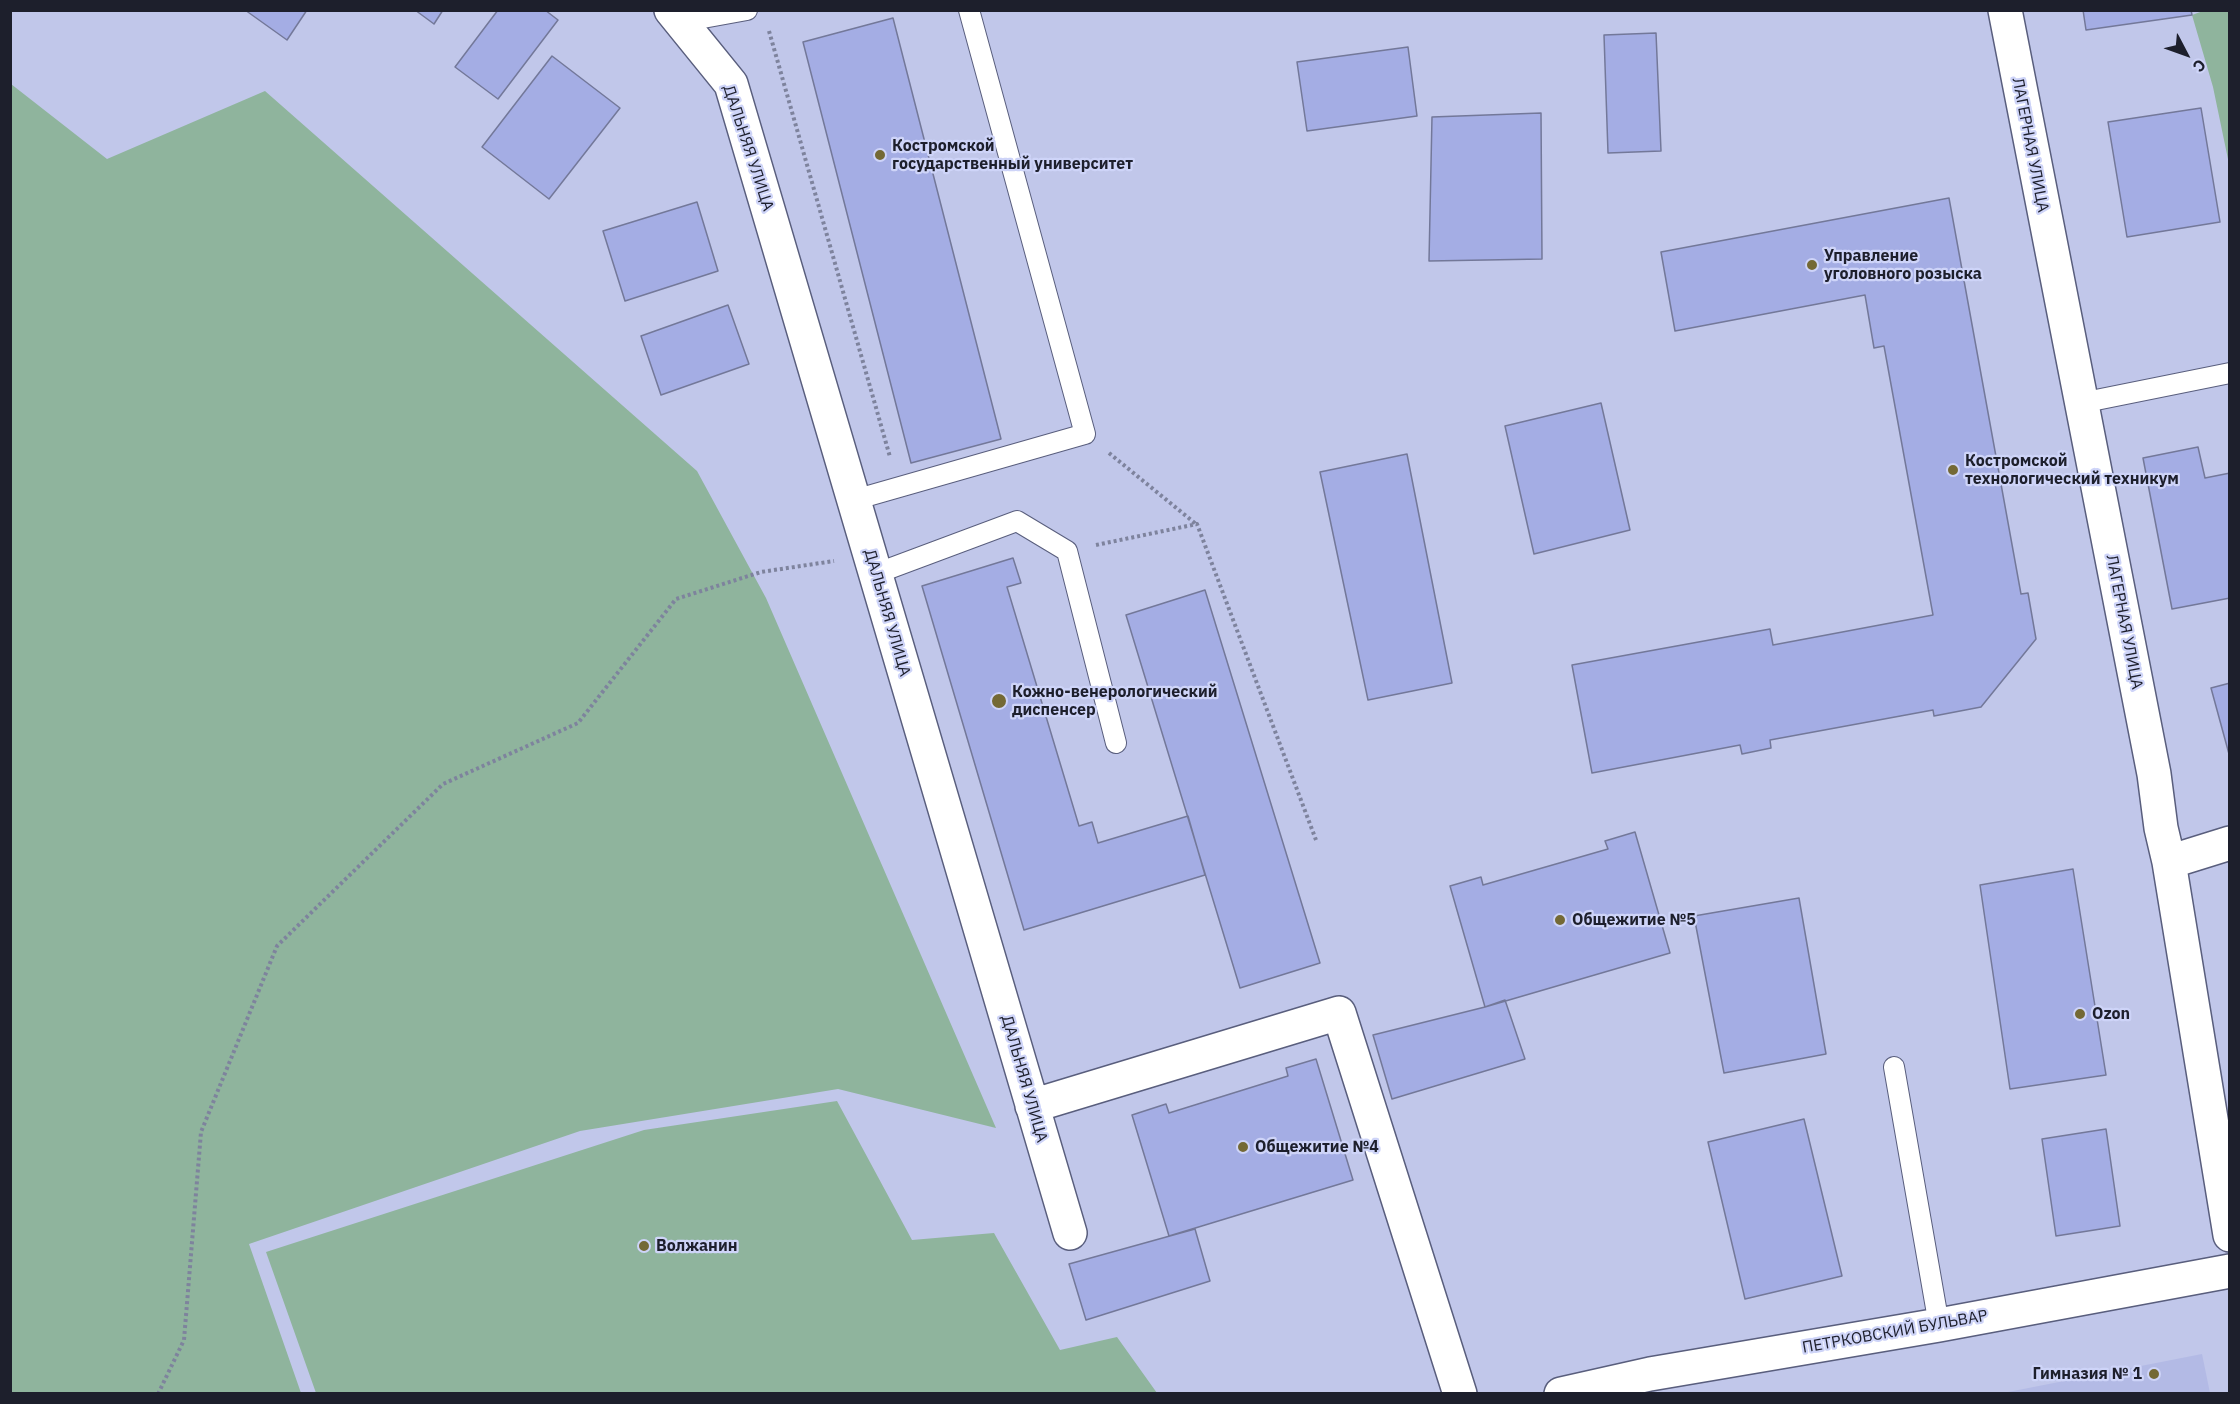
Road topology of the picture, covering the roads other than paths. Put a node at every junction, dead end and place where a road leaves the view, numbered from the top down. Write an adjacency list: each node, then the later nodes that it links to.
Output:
1 (747, 10): 4 (lane)
2 (969, 10): 7 (lane)
3 (2005, 10): 6 (street, ЛАГЕРНАЯ УЛИЦА)
4 (676, 16): 7 (street, ДАЛЬНЯЯ УЛИЦА)
5 (2229, 373): 6 (lane)
6 (2080, 403): 11 (street, ЛАГЕРНАЯ УЛИЦА)
7 (854, 500): 8 (street, ДАЛЬНЯЯ УЛИЦА)
8 (873, 565): 9 (lane); 13 (street, ДАЛЬНЯЯ УЛИЦА)
9 (1116, 743)
10 (2229, 843): 11 (street)
11 (2169, 862): 15 (street, ЛАГЕРНАЯ УЛИЦА)
12 (1894, 1067): 17 (lane)
13 (1032, 1106): 14 (street, ДАЛЬНЯЯ УЛИЦА); 18 (street)
14 (1070, 1233)
15 (2229, 1235)
16 (2229, 1271): 17 (street, ПЕТРКОВСКИЙ БУЛЬВАР)
17 (1939, 1325): 19 (street, ПЕТРКОВСКИЙ БУЛЬВАР)
18 (1460, 1394)
19 (1561, 1394)

